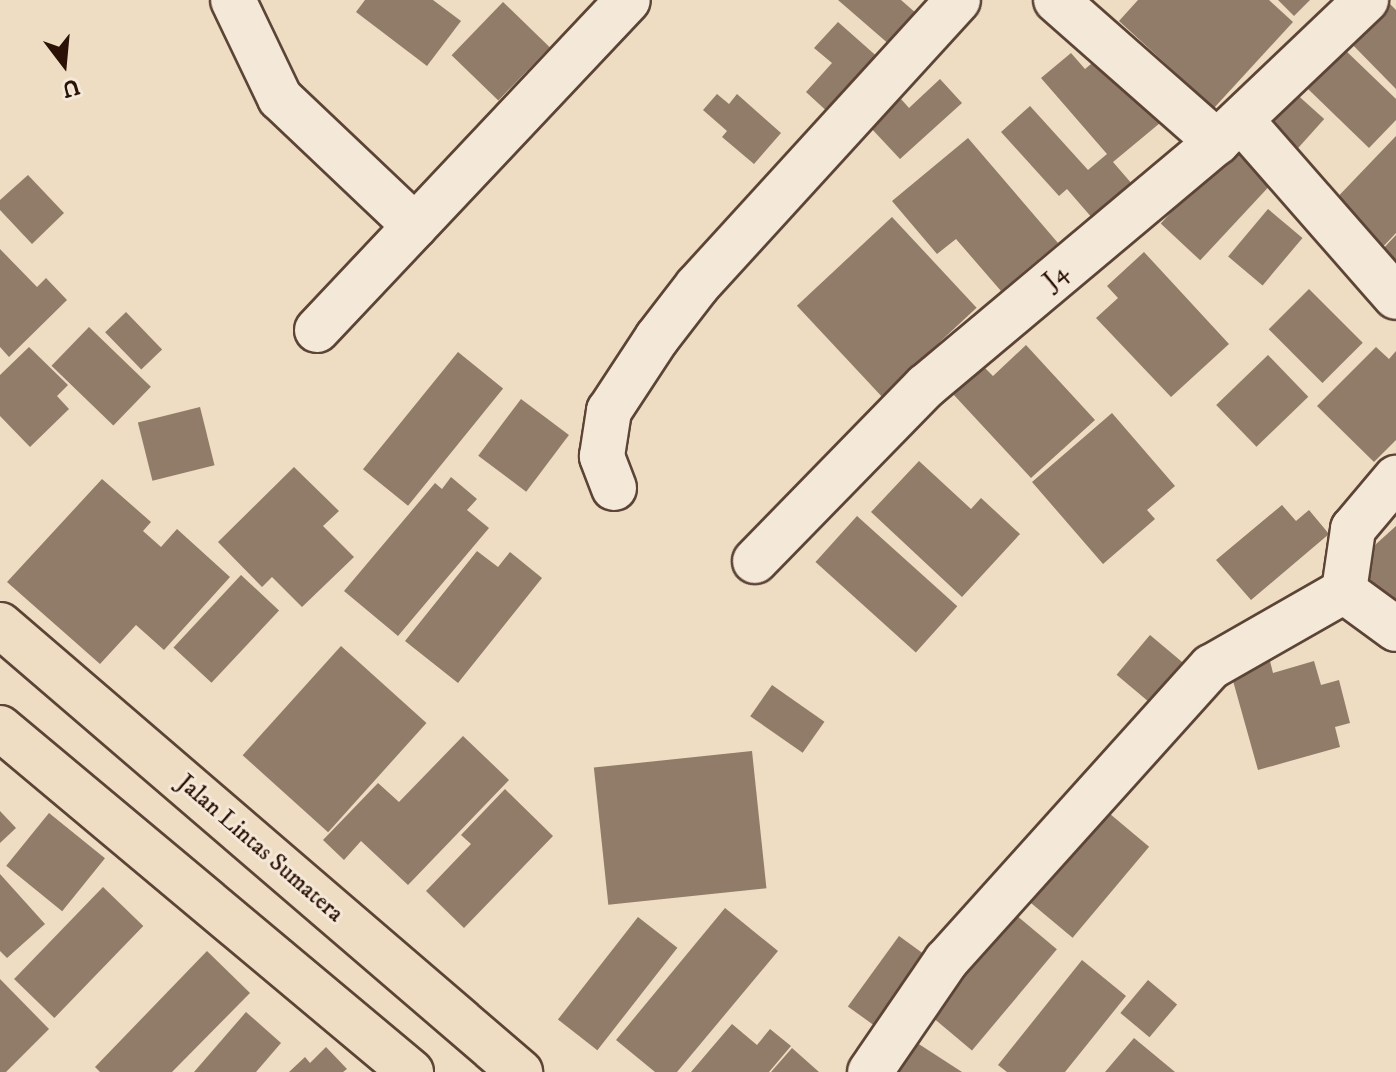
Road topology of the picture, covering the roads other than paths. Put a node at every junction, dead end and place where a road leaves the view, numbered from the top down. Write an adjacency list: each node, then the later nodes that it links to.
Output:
1 (233, 0): 7 (street)
2 (628, 0): 7 (street)
3 (958, 0): 11 (street)
4 (1056, 0): 6 (street)
5 (1366, 0): 6 (street, J4)
6 (1229, 131): 8 (street); 12 (street, J4)
7 (415, 226): 9 (street)
8 (1396, 297)
9 (317, 330)
10 (1396, 478): 13 (street)
11 (614, 488)
12 (755, 561)
13 (1344, 591): 15 (street); 19 (street)
14 (0, 625): 18 (highway, Jalan Lintas Sumatera)
15 (1396, 629)
16 (0, 728): 17 (highway)
17 (411, 1072)
18 (520, 1072)
19 (870, 1072)

